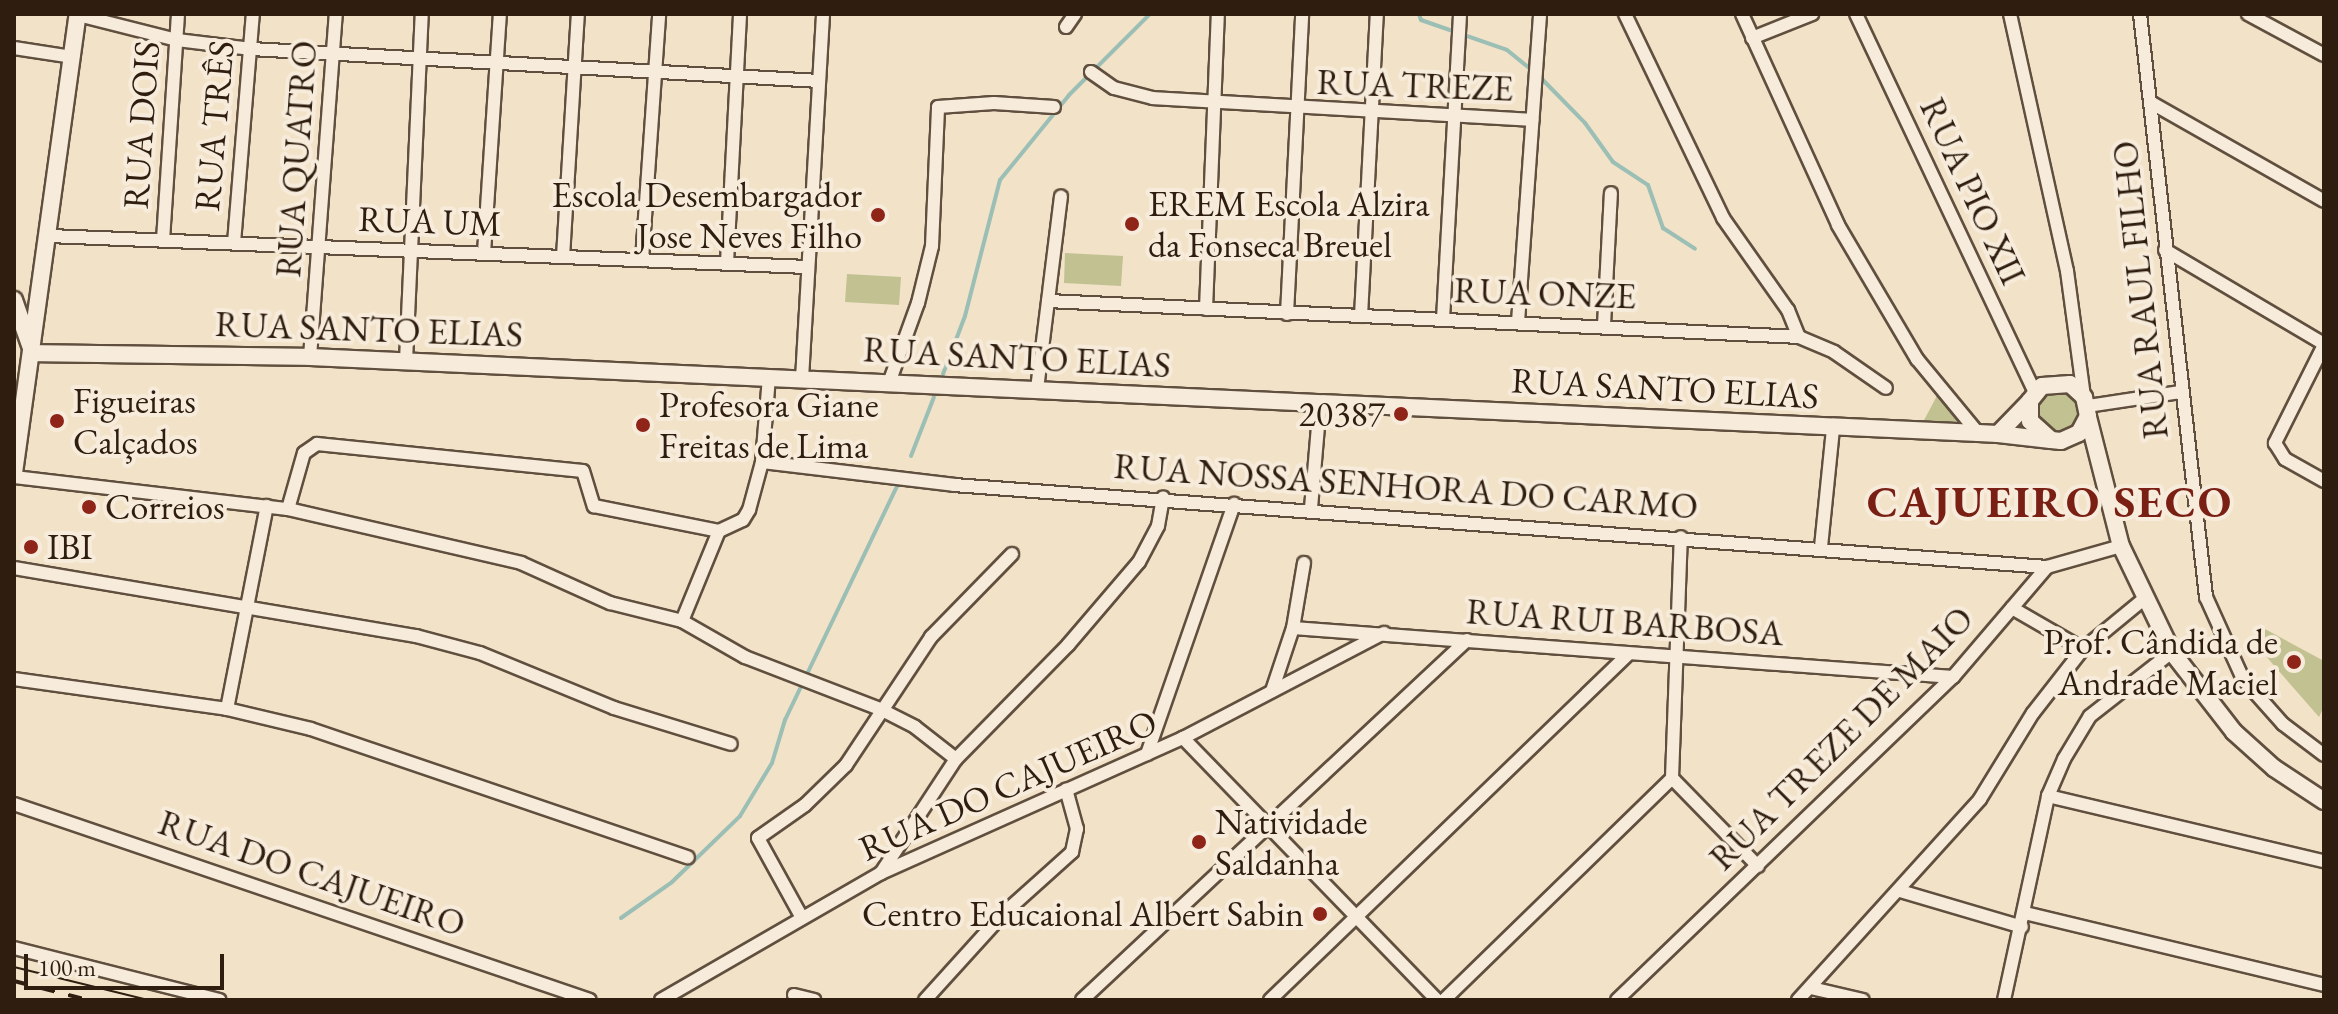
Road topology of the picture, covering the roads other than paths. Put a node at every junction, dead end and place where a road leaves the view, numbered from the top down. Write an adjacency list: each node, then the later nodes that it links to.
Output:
1 (178, 14): 26 (street, RUA DOIS)
2 (253, 14): 28 (street, RUA TRÊS)
3 (336, 14): 30 (street, RUA QUATRO)
4 (422, 14): 32 (street)
5 (500, 14): 33 (street)
6 (578, 14): 34 (street)
7 (659, 14): 35 (street)
8 (740, 14): 37 (street)
9 (823, 14): 38 (street)
10 (1075, 14): 24 (street)
11 (1218, 14): 40 (street)
12 (1302, 14): 42 (street, RUA TREZE)
13 (1377, 14): 43 (street)
14 (1460, 14): 44 (street)
15 (1540, 14): 45 (street)
16 (1625, 14): 69 (street)
17 (1742, 14): 25 (street)
18 (1812, 14): 25 (street)
19 (1856, 14): 80 (street, RUA PIO XII)
20 (2010, 14): 82 (street)
21 (2140, 14): 39 (street, RUA RAUL FILHO)
22 (2248, 14): 29 (street)
23 (78, 15): 26 (street); 31 (main road)
24 (1066, 27)
25 (1752, 38): 84 (street)
26 (177, 40): 28 (street); 50 (street, RUA DOIS)
27 (14, 48): 31 (street)
28 (251, 49): 30 (street); 51 (street, RUA TRÊS)
29 (2324, 55)
30 (333, 56): 32 (street); 52 (street, RUA QUATRO)
31 (73, 57): 49 (main road)
32 (419, 60): 33 (street); 53 (street)
33 (498, 63): 34 (street); 55 (street)
34 (576, 67): 35 (street); 56 (street)
35 (657, 72): 37 (street); 57 (street)
36 (1091, 72): 40 (street)
37 (736, 77): 38 (street); 58 (street)
38 (819, 81): 59 (street)
39 (2150, 102): 48 (street); 54 (street, RUA RAUL FILHO)
40 (1217, 105): 42 (street); 62 (street)
41 (1054, 107): 76 (street)
42 (1295, 109): 43 (street, RUA TREZE); 63 (street, RUA TREZE)
43 (1371, 114): 44 (street, RUA TREZE); 64 (street)
44 (1454, 116): 45 (street, RUA TREZE); 65 (street)
45 (1532, 120): 66 (street)
46 (1611, 193): 67 (street)
47 (1061, 196): 61 (street)
48 (2324, 201)
49 (49, 236): 50 (street, RUA UM); 71 (main road)
50 (163, 240): 51 (street, RUA UM)
51 (234, 243): 52 (street, RUA UM)
52 (320, 247): 53 (street, RUA UM); 72 (street, RUA QUATRO)
53 (408, 250): 55 (street, RUA UM); 73 (street)
54 (2165, 250): 70 (street); 79 (street, RUA RAUL FILHO)
55 (484, 253): 56 (street, RUA UM)
56 (563, 257): 57 (street, RUA UM)
57 (642, 260): 58 (street, RUA UM)
58 (727, 263): 59 (street, RUA UM)
59 (808, 267): 75 (street)
60 (14, 300): 71 (main road)
61 (1048, 301): 62 (street, RUA ONZE); 78 (street)
62 (1206, 309): 63 (street, RUA ONZE)
63 (1287, 314): 64 (street, RUA ONZE)
64 (1361, 316): 65 (street, RUA ONZE)
65 (1443, 319): 66 (street, RUA ONZE)
66 (1518, 322): 67 (street, RUA ONZE)
67 (1604, 325): 69 (street, RUA ONZE)
68 (14, 335): 71 (main road)
69 (1799, 337): 77 (street)
70 (2324, 344): 90 (street)
71 (33, 353): 72 (main road, RUA SANTO ELIAS); 89 (main road)
72 (310, 357): 73 (main road, RUA SANTO ELIAS)
73 (406, 361): 74 (main road, RUA SANTO ELIAS)
74 (769, 377): 75 (main road, RUA SANTO ELIAS); 87 (street)
75 (802, 379): 76 (main road, RUA SANTO ELIAS)
76 (889, 383): 78 (main road, RUA SANTO ELIAS)
77 (1886, 388)
78 (1037, 389): 81 (main road, RUA SANTO ELIAS)
79 (2181, 392): 82 (street); 123 (street, RUA RAUL FILHO)
80 (2032, 397): 82 (main road); 85 (main road); 86 (main road)
81 (1320, 402): 83 (main road, RUA SANTO ELIAS); 94 (street)
82 (2087, 406): 86 (main road); 88 (main road)
83 (1833, 428): 84 (main road, RUA SANTO ELIAS); 99 (street)
84 (1978, 433): 85 (main road, RUA SANTO ELIAS)
85 (1998, 434): 86 (main road, RUA SANTO ELIAS)
86 (2056, 441): 88 (main road)
87 (762, 462): 91 (street, RUA NOSSA SENHORA DO CARMO); 96 (street)
88 (2097, 464): 98 (main road)
89 (14, 475): 93 (street)
90 (2324, 481)
91 (1163, 497): 92 (street, RUA NOSSA SENHORA DO CARMO); 124 (street)
92 (1234, 504): 94 (street, RUA NOSSA SENHORA DO CARMO); 122 (street)
93 (267, 506): 95 (street); 106 (street)
94 (1311, 508): 97 (street, RUA NOSSA SENHORA DO CARMO)
95 (288, 509): 96 (street); 107 (street)
96 (719, 531): 107 (street)
97 (1681, 537): 99 (street, RUA NOSSA SENHORA DO CARMO); 114 (street)
98 (2121, 546): 102 (street); 104 (main road)
99 (1821, 547): 102 (street, RUA NOSSA SENHORA DO CARMO)
100 (1012, 554): 119 (street)
101 (1304, 563): 108 (street)
102 (2047, 567): 105 (street, RUA TREZE DE MAIO)
103 (14, 568): 106 (street)
104 (2145, 598): 111 (street); 112 (main road)
105 (2012, 608): 111 (street); 115 (street, RUA TREZE DE MAIO)
106 (250, 610): 118 (street); 121 (street)
107 (682, 621): 119 (street)
108 (1293, 628): 109 (street, RUA RUI BARBOSA); 117 (street)
109 (1384, 633): 110 (street, RUA RUI BARBOSA); 117 (street, RUA DO CAJUEIRO)
110 (1467, 640): 113 (street, RUA RUI BARBOSA); 130 (street)
111 (2083, 649): 135 (street)
112 (2172, 652): 127 (street); 128 (main road)
113 (1628, 654): 114 (street, RUA RUI BARBOSA); 138 (street)
114 (1676, 656): 115 (street, RUA RUI BARBOSA); 125 (street)
115 (1953, 677): 133 (street, RUA TREZE DE MAIO)
116 (14, 679): 118 (street)
117 (1272, 691): 120 (street, RUA DO CAJUEIRO)
118 (227, 709): 131 (street)
119 (880, 709): 124 (street); 137 (street)
120 (1183, 738): 122 (street, RUA DO CAJUEIRO); 130 (street)
121 (731, 744)
122 (1147, 754): 126 (street, RUA DO CAJUEIRO)
123 (2324, 755)
124 (956, 759): 134 (street)
125 (1672, 778): 133 (street); 154 (street)
126 (1066, 789): 134 (street, RUA DO CAJUEIRO); 150 (street)
127 (2048, 796): 132 (street); 136 (street)
128 (2324, 801)
129 (14, 804): 142 (street, RUA DO CAJUEIRO)
130 (1266, 827): 138 (street); 151 (street)
131 (688, 857)
132 (2324, 861)
133 (1758, 866): 155 (street, RUA TREZE DE MAIO)
134 (881, 873): 137 (street, RUA DO CAJUEIRO)
135 (1900, 891): 139 (street); 143 (street)
136 (2025, 913): 139 (street); 141 (street)
137 (801, 916): 148 (street, RUA DO CAJUEIRO)
138 (1356, 919): 152 (street); 153 (street)
139 (2022, 927): 158 (street)
140 (14, 948): 145 (street)
141 (2324, 985)
142 (555, 987): 146 (street); 147 (street, RUA DO CAJUEIRO)
143 (1811, 988): 156 (street); 157 (street)
144 (794, 995): 149 (street)
145 (220, 1000)
146 (548, 1000)
147 (590, 1000)
148 (661, 1000)
149 (814, 1000)
150 (925, 1000)
151 (1082, 1000)
152 (1270, 1000)
153 (1437, 1000)
154 (1444, 1000)
155 (1617, 1000)
156 (1798, 1000)
157 (1863, 1000)
158 (2004, 1000)

